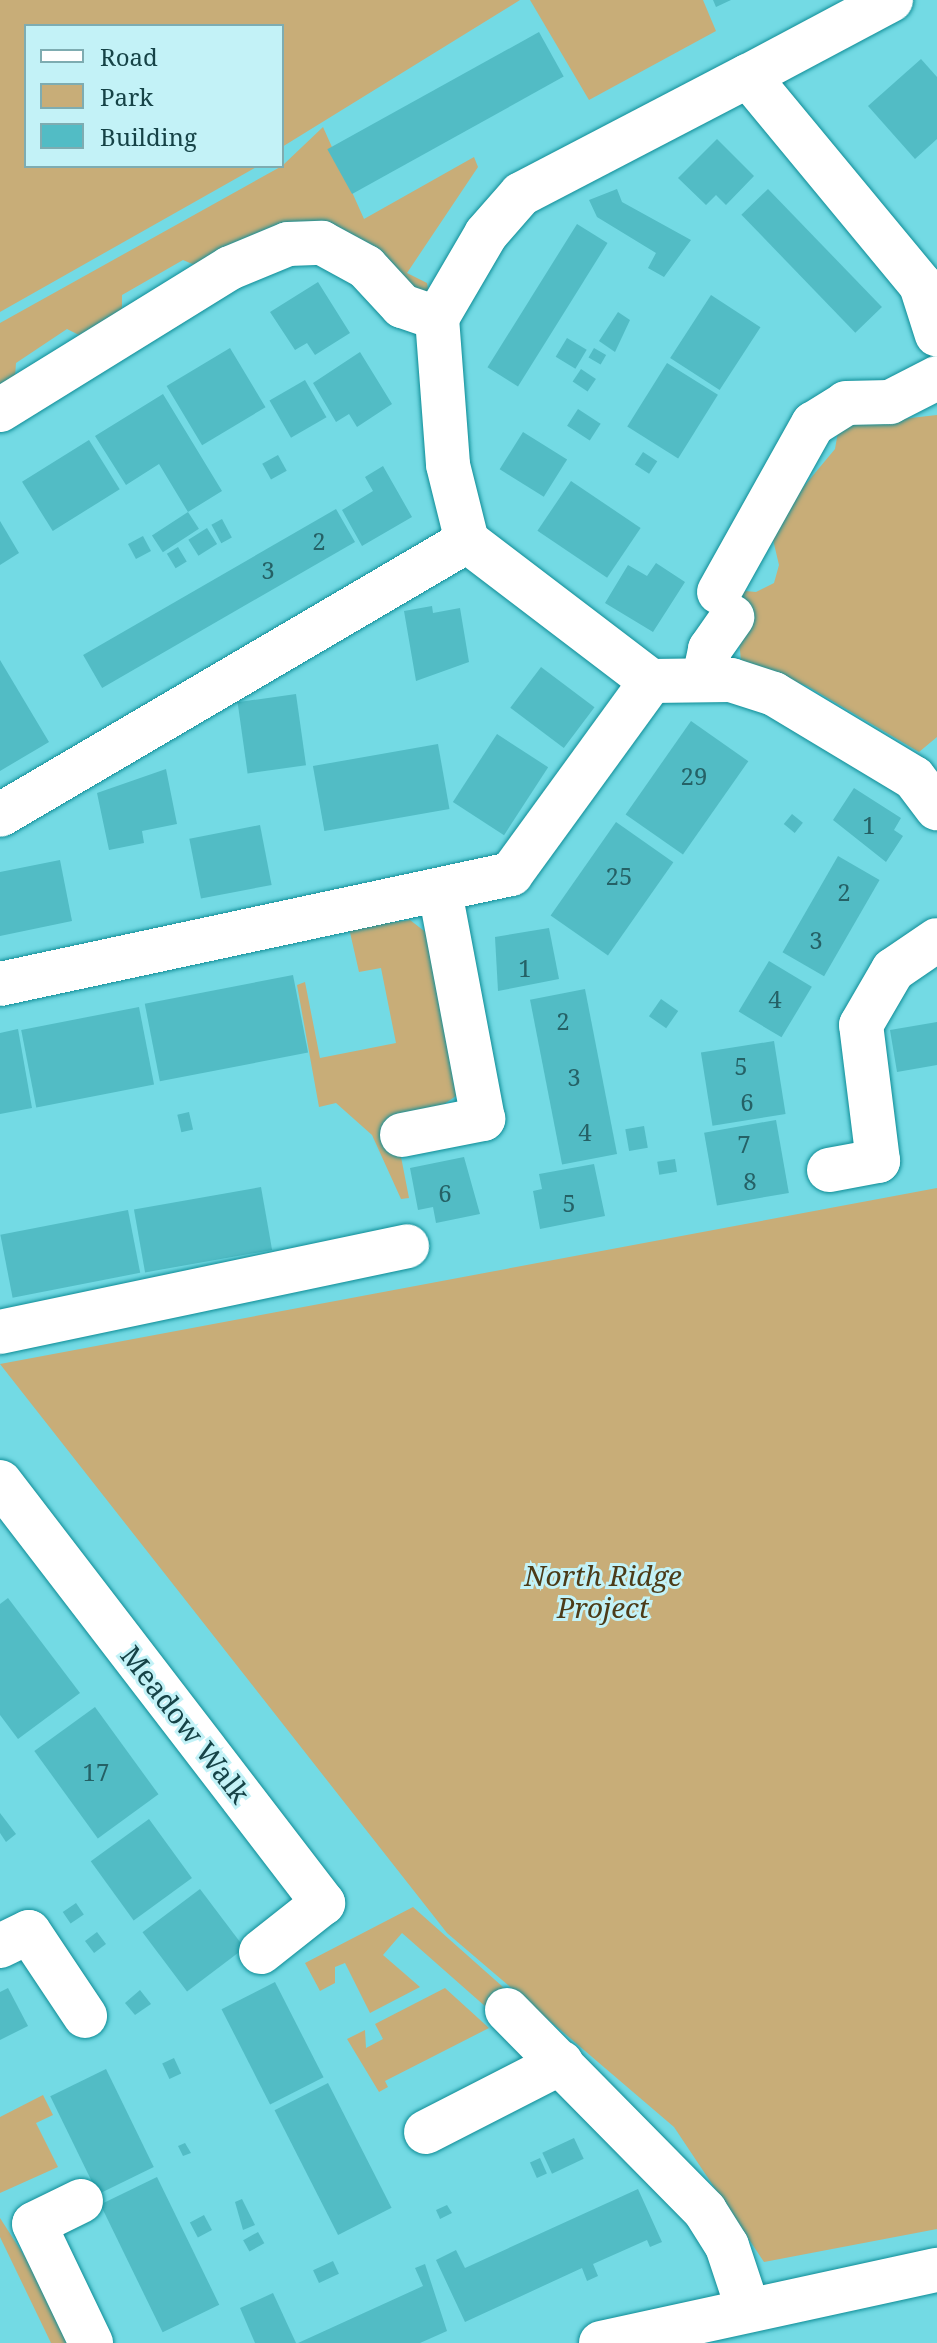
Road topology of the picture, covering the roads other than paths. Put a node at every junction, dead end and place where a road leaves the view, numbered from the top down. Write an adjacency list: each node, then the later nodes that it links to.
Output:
1 (891, 0): 2 (street)
2 (748, 76): 3 (street); 4 (street)
3 (929, 276): 5 (street)
4 (437, 318): 7 (street); 8 (street)
5 (937, 335)
6 (937, 378): 9 (street)
7 (0, 410)
8 (467, 541): 10 (street); 12 (street)
9 (704, 678): 10 (street); 11 (street)
10 (651, 681): 13 (street)
11 (929, 782)
12 (0, 815)
13 (440, 892): 15 (street); 16 (street)
14 (937, 940): 17 (street)
15 (0, 984)
16 (402, 1135)
17 (829, 1170)
18 (407, 1246): 19 (street)
19 (0, 1332)
20 (0, 1482): 22 (street, Meadow Walk)
21 (0, 1946): 24 (street)
22 (261, 1952)
23 (507, 2010): 25 (street)
24 (85, 2016)
25 (561, 2063): 26 (street); 29 (street)
26 (426, 2132)
27 (81, 2201): 31 (street)
28 (937, 2270): 29 (street)
29 (747, 2306): 30 (street)
30 (614, 2341)
31 (91, 2343)

